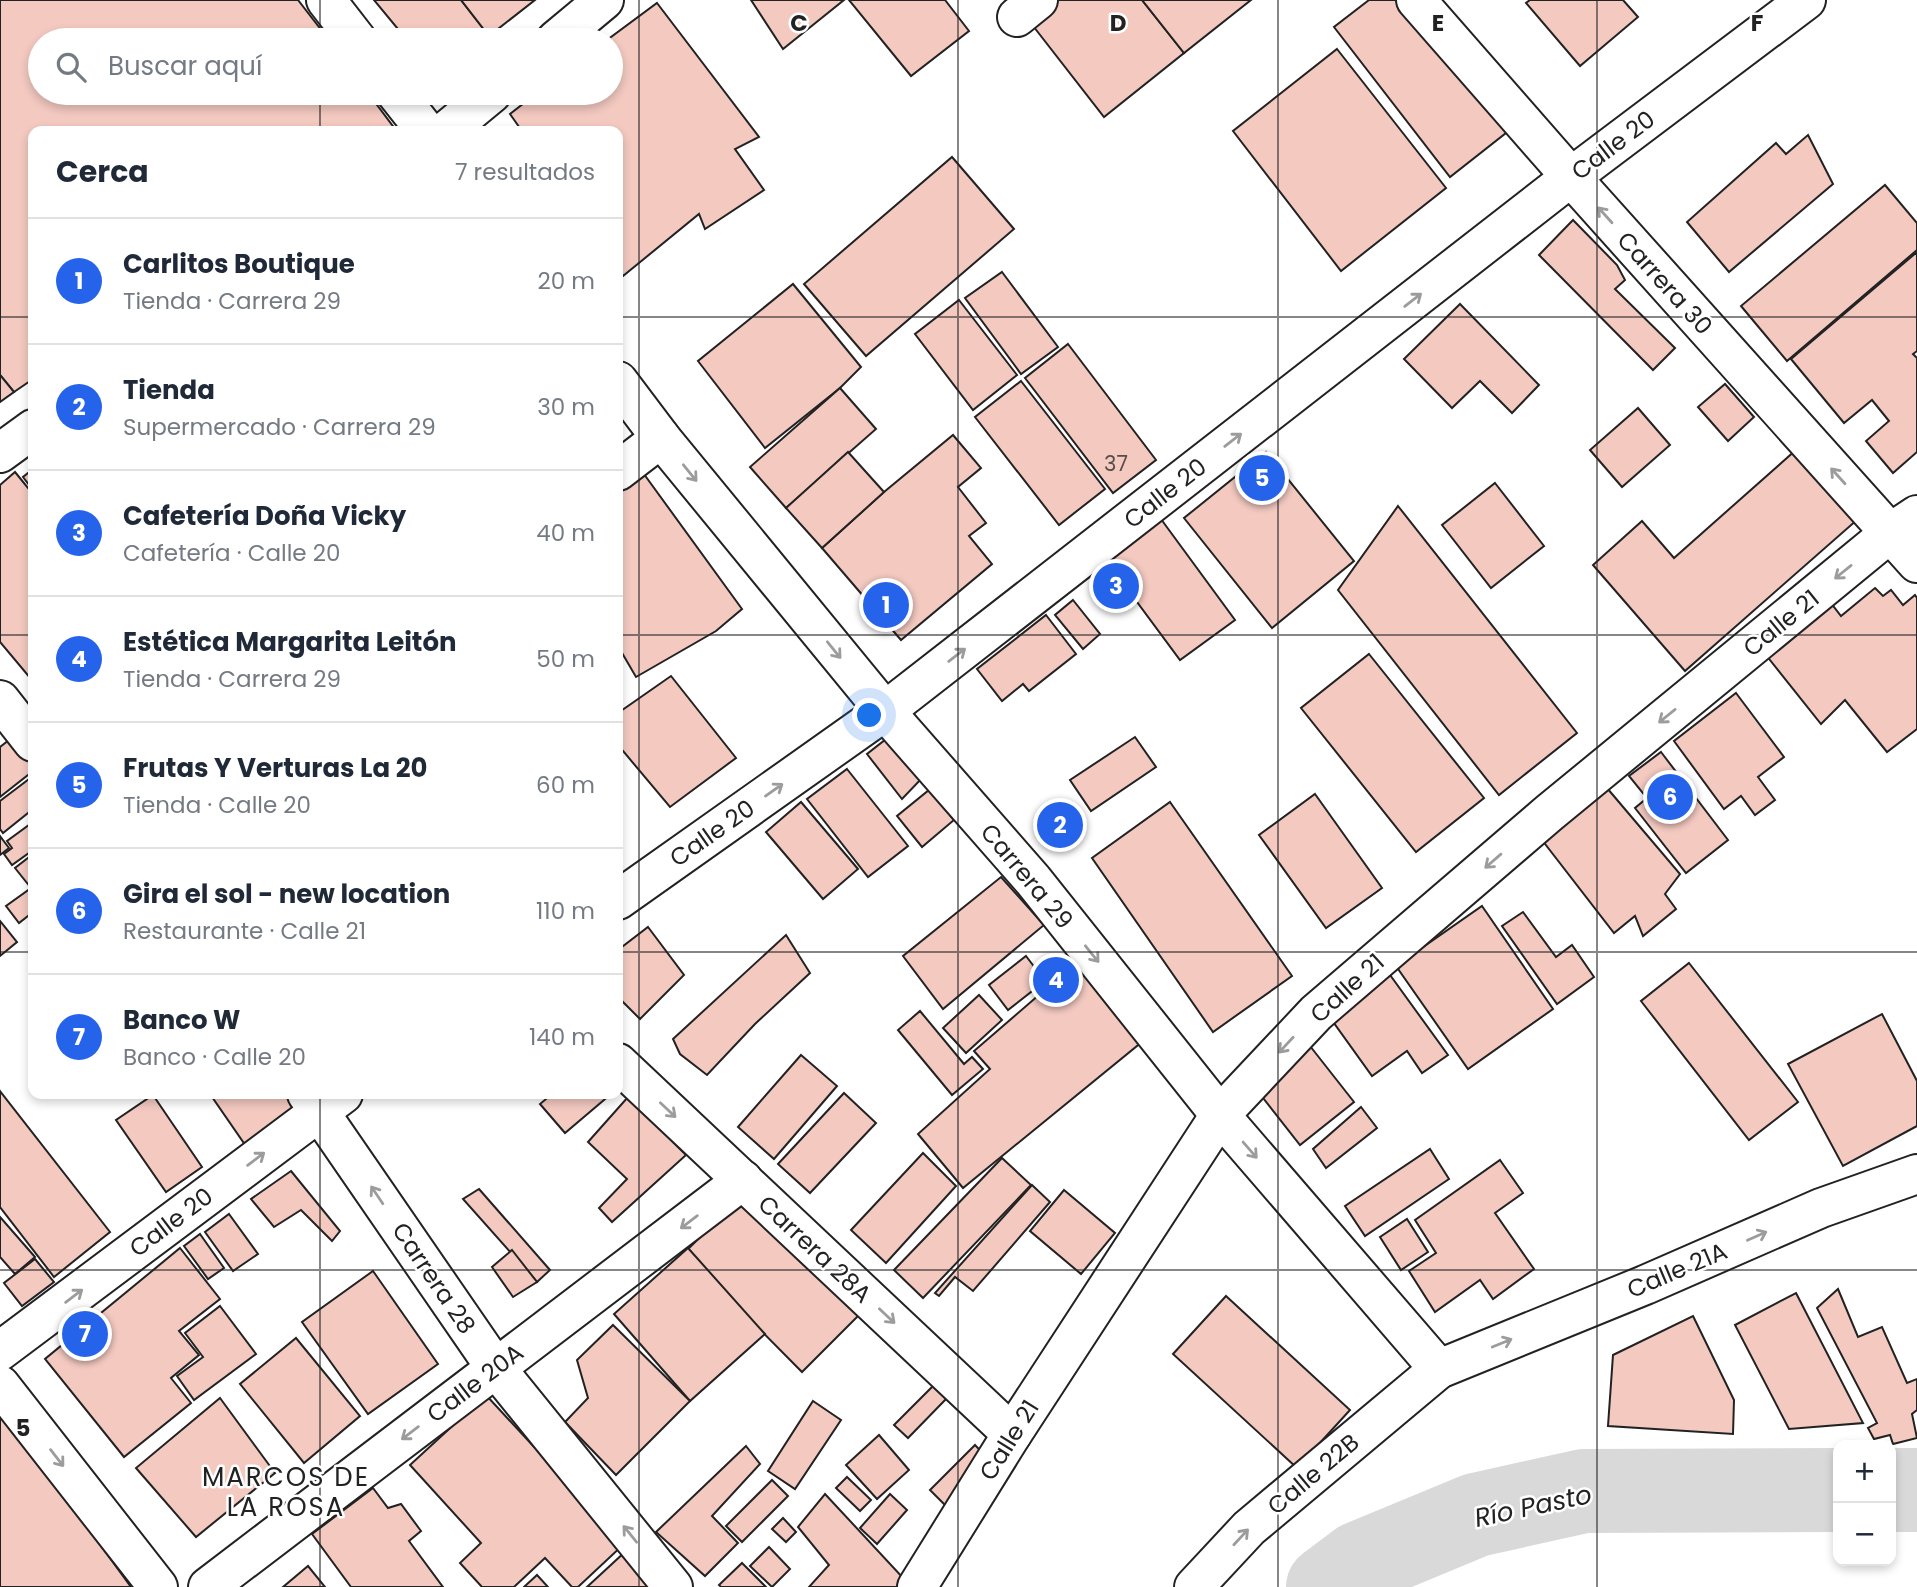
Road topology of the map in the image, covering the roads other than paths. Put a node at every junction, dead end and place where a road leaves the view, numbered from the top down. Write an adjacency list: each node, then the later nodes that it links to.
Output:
1 (326, 0): 5 (street)
2 (604, 0): 6 (street)
3 (1416, 0): 11 (street, Carrera 30)
4 (1806, 0): 11 (street, Calle 20)
5 (348, 28)
6 (570, 28)
7 (405, 105): 9 (street)
8 (477, 105): 10 (street)
9 (422, 126)
10 (452, 126)
11 (1571, 177): 17 (street, Carrera 30, one-way to 11); 20 (street, Calle 20, one-way to 11)
12 (623, 388): 14 (street, Carrera 29)
13 (28, 433): 15 (street)
14 (661, 438): 16 (street); 20 (street, Carrera 29, one-way to 20)
15 (0, 453)
16 (623, 467)
17 (1903, 524): 18 (street, Carrera 30); 25 (street, Calle 21, one-way to 25)
18 (1917, 563)
19 (0, 700): 21 (street)
20 (885, 712): 22 (street, Calle 20, one-way to 20); 25 (street, Carrera 29, one-way to 25)
21 (28, 736)
22 (623, 896)
23 (623, 1068): 27 (street, Carrera 28A, one-way to 27)
24 (323, 1099): 28 (street, Calle 20, one-way to 24); 29 (street, Carrera 28, one-way to 24)
25 (1220, 1115): 30 (street, Carrera 29, one-way to 30); 32 (street, Calle 21)
26 (1917, 1174): 30 (street, Calle 21A, one-way to 26)
27 (743, 1180): 29 (street, Calle 20A, one-way to 29); 32 (street, Carrera 28A, one-way to 32)
28 (0, 1351)
29 (495, 1367): 34 (street, Calle 20A, one-way to 34); 35 (street, Carrera 28, one-way to 29)
30 (1439, 1369): 37 (street, Calle 22B, one-way to 30)
31 (0, 1385): 33 (street, one-way to 33)
32 (1012, 1434): 36 (street, Calle 21)
33 (158, 1587)
34 (208, 1587)
35 (673, 1587)
36 (917, 1587)
37 (1194, 1587)

